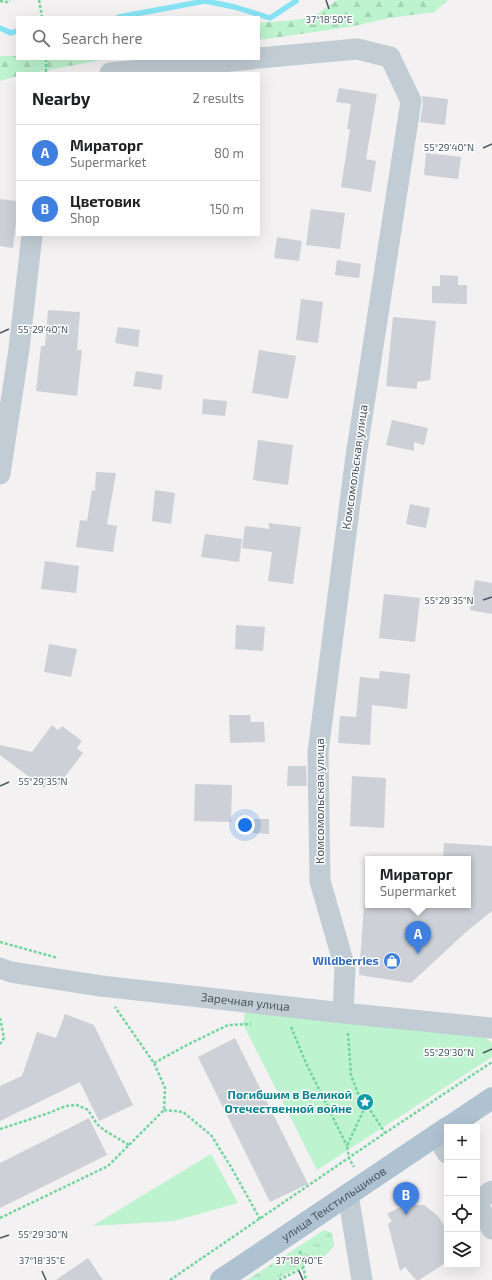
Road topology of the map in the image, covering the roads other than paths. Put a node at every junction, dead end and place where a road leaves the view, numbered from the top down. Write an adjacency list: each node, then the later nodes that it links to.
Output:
1 (260, 58): 7 (street, Комсомольская улица)
2 (242, 60): 3 (street)
3 (120, 72)
4 (32, 236): 5 (street)
5 (0, 474)
6 (0, 968): 7 (street, Заречная улица)
7 (343, 1013): 8 (street, Заречная улица)
8 (492, 1028)
9 (492, 1098): 10 (main road, улица Текстильщиков)
10 (460, 1124)
11 (444, 1137): 13 (main road, улица Текстильщиков)
12 (492, 1191): 14 (street)
13 (348, 1194): 17 (main road, улица Текстильщиков); 18 (street)
14 (480, 1200)
15 (480, 1207): 16 (street)
16 (492, 1229)
17 (221, 1280)
18 (362, 1280)

